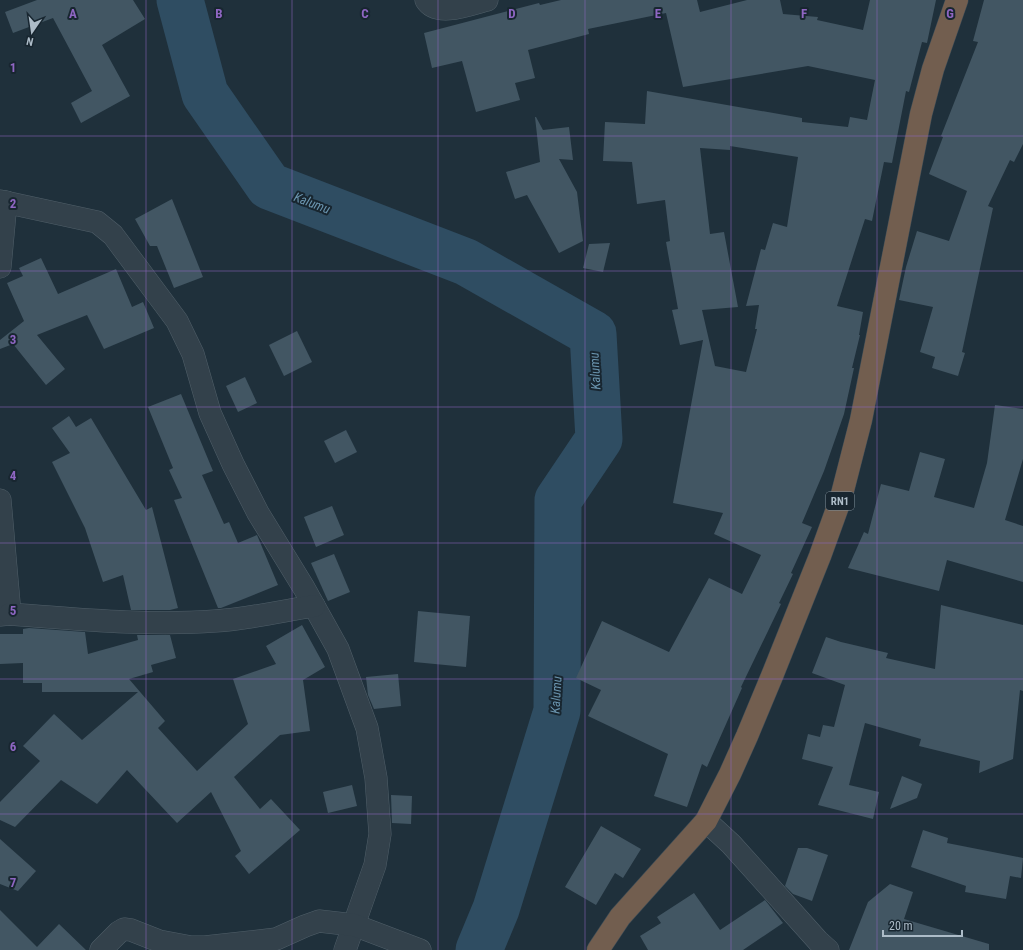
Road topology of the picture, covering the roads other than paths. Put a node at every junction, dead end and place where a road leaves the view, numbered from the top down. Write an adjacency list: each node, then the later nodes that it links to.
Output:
1 (426, 0): 2 (street)
2 (487, 0)
3 (957, 0): 9 (highway, RN1)
4 (3, 202): 5 (street); 7 (street)
5 (0, 267)
6 (0, 500): 8 (street)
7 (314, 606): 8 (street); 10 (street)
8 (5, 614)
9 (706, 821): 14 (highway, RN1); 15 (street)
10 (354, 925): 11 (street); 12 (street); 13 (street)
11 (101, 950)
12 (345, 950)
13 (420, 950)
14 (598, 950)
15 (828, 950)

